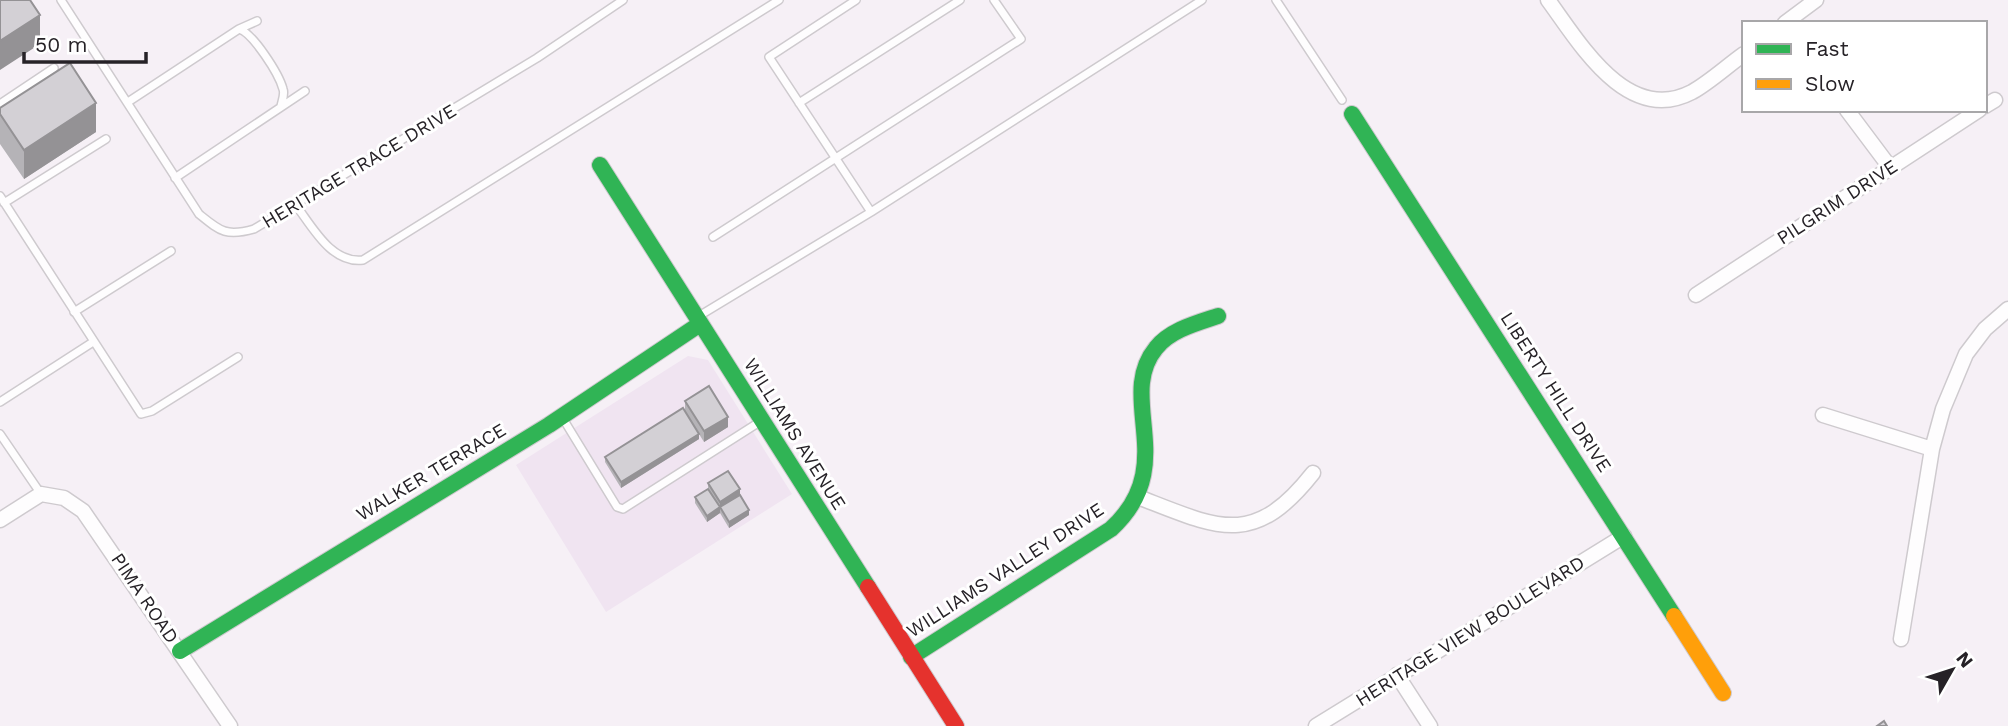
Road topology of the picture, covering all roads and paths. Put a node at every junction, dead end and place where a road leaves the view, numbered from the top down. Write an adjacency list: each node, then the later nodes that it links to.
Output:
1 (61, 0): 18 (lane, HERITAGE TRACE DRIVE)
2 (623, 0): 31 (lane, HERITAGE TRACE DRIVE)
3 (779, 0): 31 (lane)
4 (856, 0): 19 (lane)
5 (960, 0): 19 (lane)
6 (994, 0): 26 (lane)
7 (1202, 0): 32 (lane)
8 (1276, 0): 17 (lane)
9 (1548, 0): 14 (street)
10 (1816, 0): 11 (street)
11 (1788, 21)
12 (257, 22): 13 (lane)
13 (239, 29): 18 (lane); 21 (lane)
14 (1742, 55)
15 (54, 68): 20 (lane)
16 (305, 91): 21 (lane)
17 (1342, 100)
18 (128, 102): 29 (lane, HERITAGE TRACE DRIVE)
19 (799, 103): 26 (lane)
20 (0, 104)
21 (281, 106): 29 (lane)
22 (1848, 112): 28 (street)
23 (1976, 112): 28 (street, PILGRIM DRIVE)
24 (1352, 114): 53 (street, LIBERTY HILL DRIVE)
25 (106, 139): 30 (lane)
26 (836, 160): 32 (lane); 34 (lane)
27 (600, 165): 40 (street, WILLIAMS AVENUE)
28 (1889, 166): 36 (street, PILGRIM DRIVE)
29 (175, 178): 31 (lane, HERITAGE TRACE DRIVE)
30 (4, 202): 33 (lane); 38 (lane)
31 (295, 204)
32 (871, 212): 40 (lane)
33 (0, 213)
34 (713, 237)
35 (171, 251): 38 (lane)
36 (1696, 295)
37 (2008, 309): 48 (street)
38 (74, 312): 41 (lane)
39 (1218, 316): 51 (street)
40 (698, 321): 45 (street, WALKER TERRACE); 46 (street, WILLIAMS AVENUE)
41 (93, 342): 42 (lane); 43 (lane)
42 (238, 357)
43 (0, 402)
44 (1823, 415): 48 (street)
45 (562, 416): 46 (lane); 55 (street, WALKER TERRACE)
46 (763, 420): 56 (street, WILLIAMS AVENUE)
47 (0, 434): 50 (lane)
48 (1932, 449): 54 (street)
49 (1313, 473): 51 (street)
50 (41, 494): 52 (street); 55 (street, PIMA ROAD)
51 (1138, 497): 56 (street, WILLIAMS VALLEY DRIVE)
52 (0, 520)
53 (1624, 536): 57 (street, HERITAGE VIEW BOULEVARD); 58 (street, LIBERTY HILL DRIVE)
54 (1901, 639)
55 (180, 651): 59 (street, PIMA ROAD)
56 (911, 657): 60 (street, WILLIAMS AVENUE)
57 (1397, 675): 61 (street, HERITAGE VIEW BOULEVARD); 62 (street)
58 (1723, 692)
59 (230, 726)
60 (956, 726)
61 (1316, 726)
62 (1430, 726)

